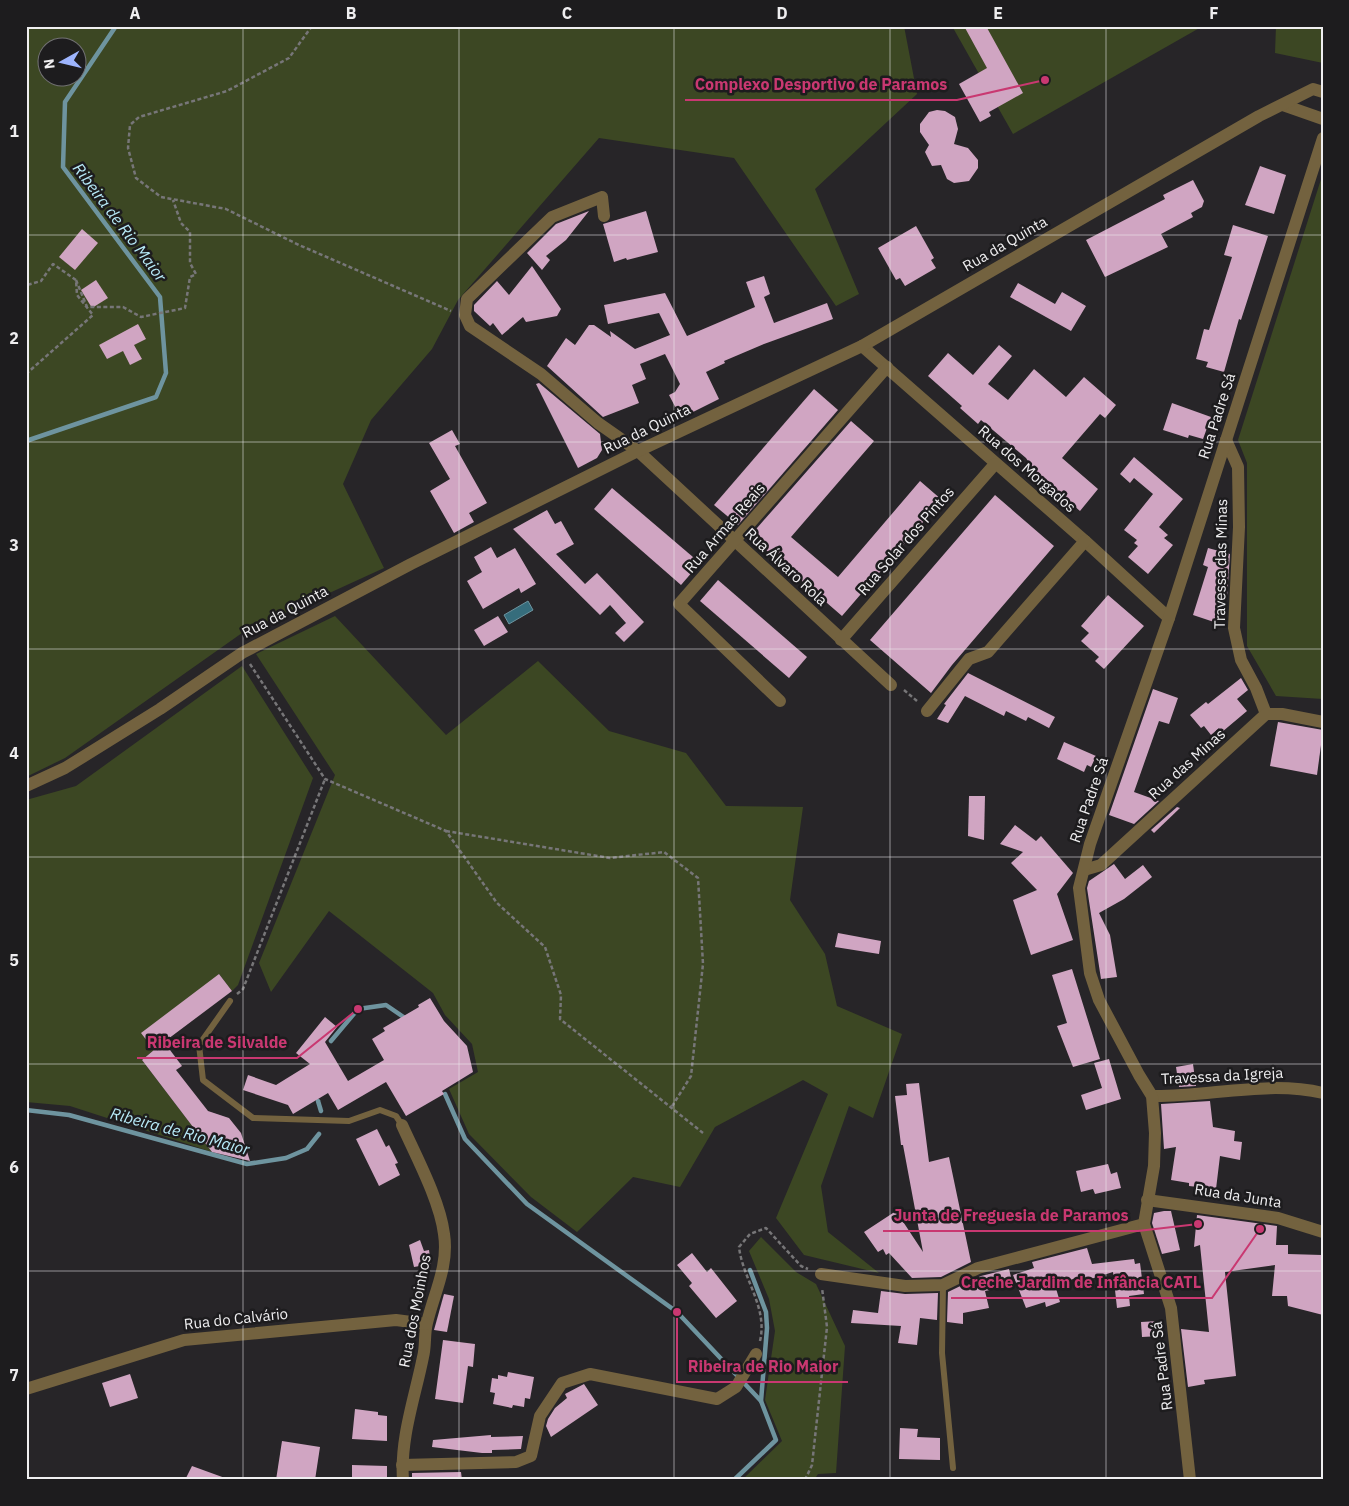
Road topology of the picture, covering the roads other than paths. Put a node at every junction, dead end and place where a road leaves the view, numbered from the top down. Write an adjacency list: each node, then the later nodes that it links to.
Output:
1 (1323, 92): 2 (street, Rua da Quinta)
2 (1283, 104): 3 (street); 6 (street, Rua da Quinta)
3 (1323, 119)
4 (1323, 138): 8 (street, Rua Padre Sá)
5 (604, 216): 9 (street, Rua Álvaro Rola)
6 (862, 346): 7 (street, Rua dos Morgados); 9 (street, Rua da Quinta)
7 (887, 368): 10 (street, Rua dos Morgados); 11 (street, Rua Armas Reais)
8 (1226, 440): 13 (street, Rua Padre Sá); 18 (street, Travessa das Minas)
9 (638, 451): 11 (street, Rua Álvaro Rola); 20 (street, Rua da Quinta)
10 (995, 464): 12 (street, Rua dos Morgados); 14 (street, Rua Solar dos Pintos)
11 (734, 541): 14 (street, Rua Álvaro Rola); 16 (street, Rua Armas Reais)
12 (1085, 541): 13 (street, Rua dos Morgados); 17 (street)
13 (1170, 618): 21 (street, Rua Padre Sá)
14 (841, 640): 15 (street, Rua Álvaro Rola)
15 (891, 685)
16 (780, 701)
17 (927, 710)
18 (1266, 714): 19 (street); 21 (street, Rua das Minas)
19 (1323, 722)
20 (26, 786)
21 (1084, 870): 24 (street, Rua Padre Sá)
22 (230, 1001): 25 (lane)
23 (1323, 1093): 24 (street, Travessa da Igreja)
24 (1152, 1096): 26 (street, Rua Padre Sá)
25 (402, 1124): 31 (street, Rua dos Moinhos)
26 (1147, 1200): 27 (street, Rua Padre Sá); 28 (street, Rua da Junta)
27 (1144, 1224): 30 (street); 37 (street, Rua Padre Sá)
28 (1323, 1232)
29 (821, 1274): 30 (street)
30 (943, 1285): 35 (lane)
31 (426, 1324): 33 (street, Rua do Calvário); 34 (street, Rua dos Moinhos)
32 (756, 1354): 34 (street)
33 (26, 1389)
34 (402, 1465): 36 (street, Rua dos Moinhos)
35 (953, 1468)
36 (403, 1480)
37 (1190, 1480)

